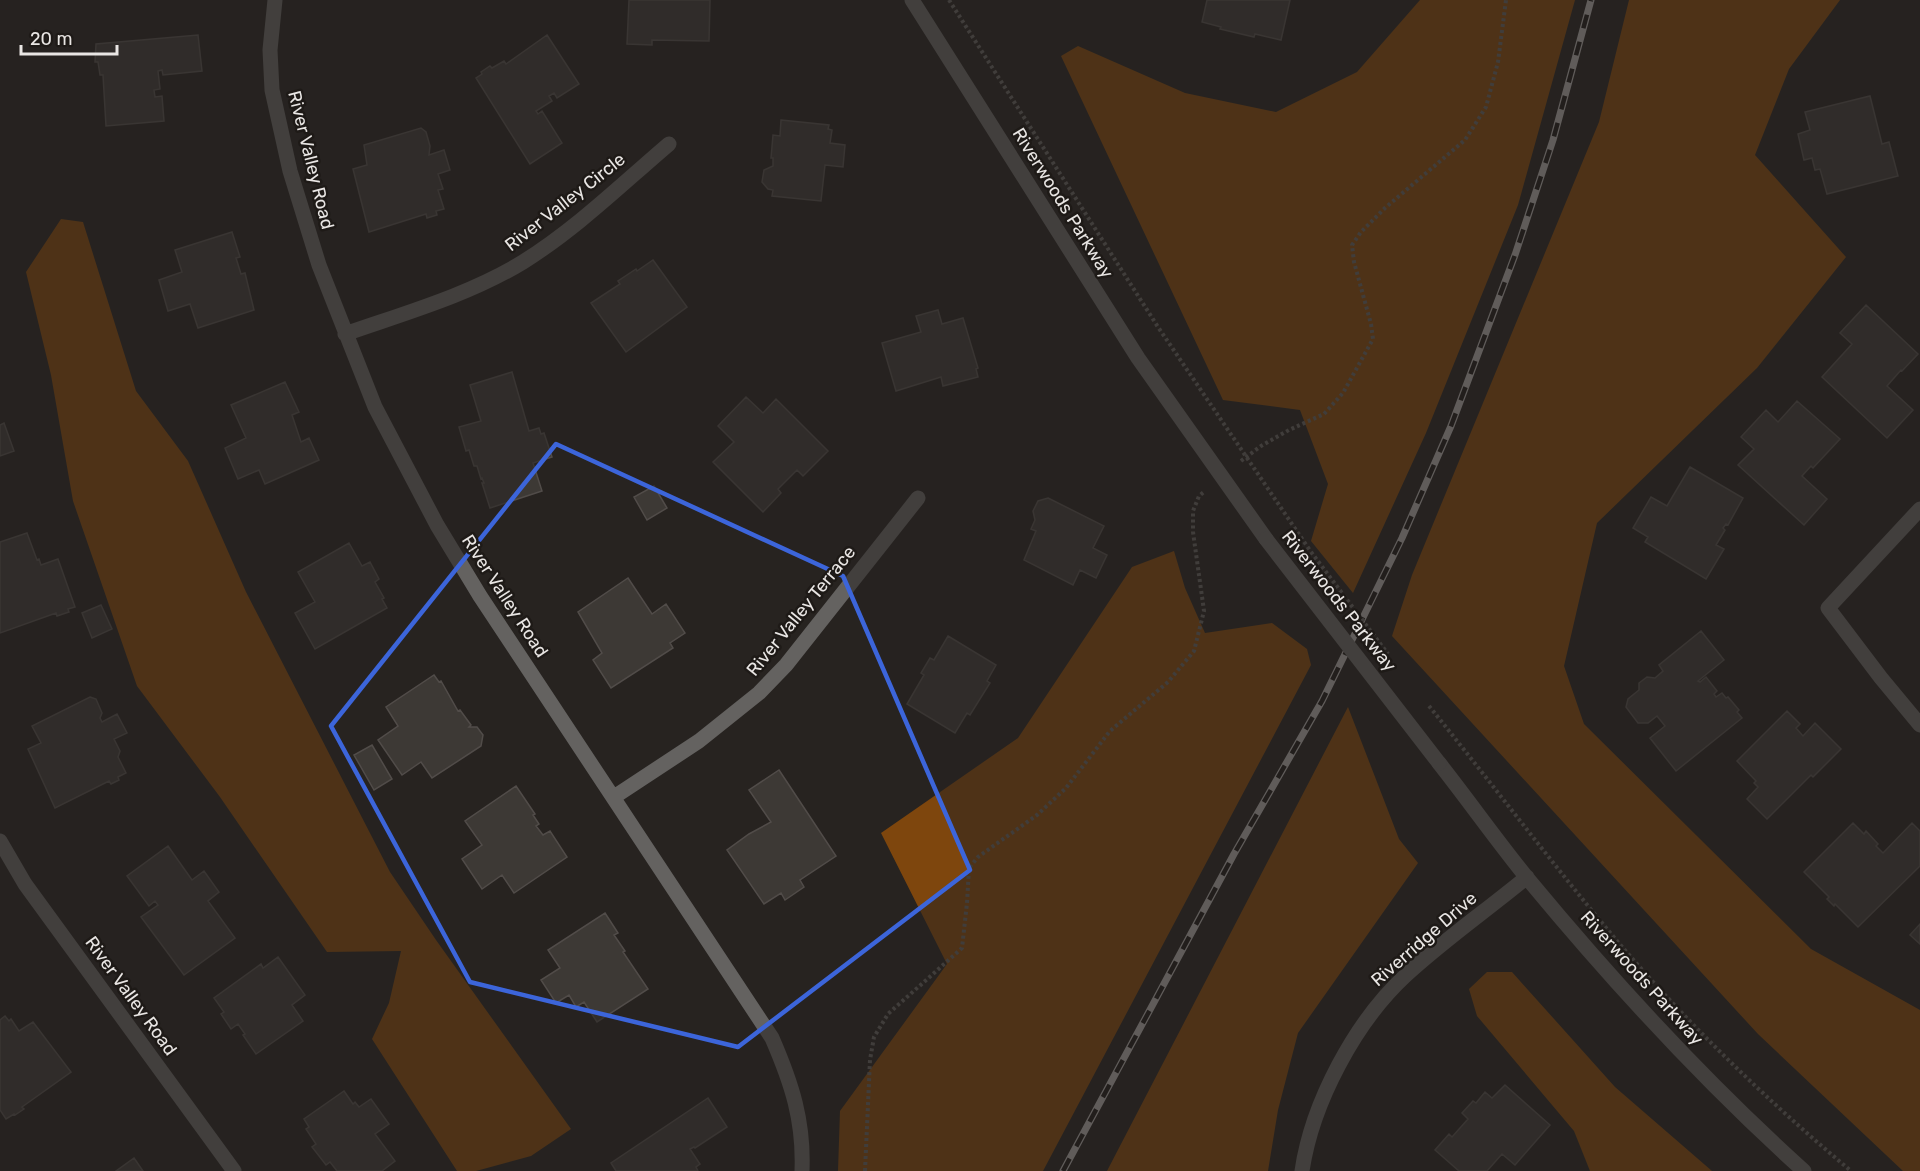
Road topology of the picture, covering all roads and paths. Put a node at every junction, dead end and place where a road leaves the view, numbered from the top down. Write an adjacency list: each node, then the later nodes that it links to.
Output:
1 (274, 0): 6 (street, River Valley Road)
2 (912, 0): 8 (street, Riverwoods Parkway)
3 (949, 0): 7 (path)
4 (1506, 0): 7 (path)
5 (669, 144): 6 (street, River Valley Circle)
6 (345, 334): 14 (street, River Valley Road)
7 (1246, 457): 8 (path); 11 (path, bridge)
8 (1220, 476): 16 (street, Riverwoods Parkway, bridge); 19 (path)
9 (918, 498): 14 (street, River Valley Terrace)
10 (1920, 510): 13 (street)
11 (1394, 661)
12 (1422, 697): 22 (path)
13 (1920, 725)
14 (614, 797): 18 (street, River Valley Road)
15 (0, 841): 17 (street, River Valley Road)
16 (1527, 877): 20 (street, Riverridge Drive); 21 (street, Riverwoods Parkway)
17 (234, 1171)
18 (802, 1171)
19 (865, 1171)
20 (1302, 1171)
21 (1804, 1171)
22 (1851, 1171)

